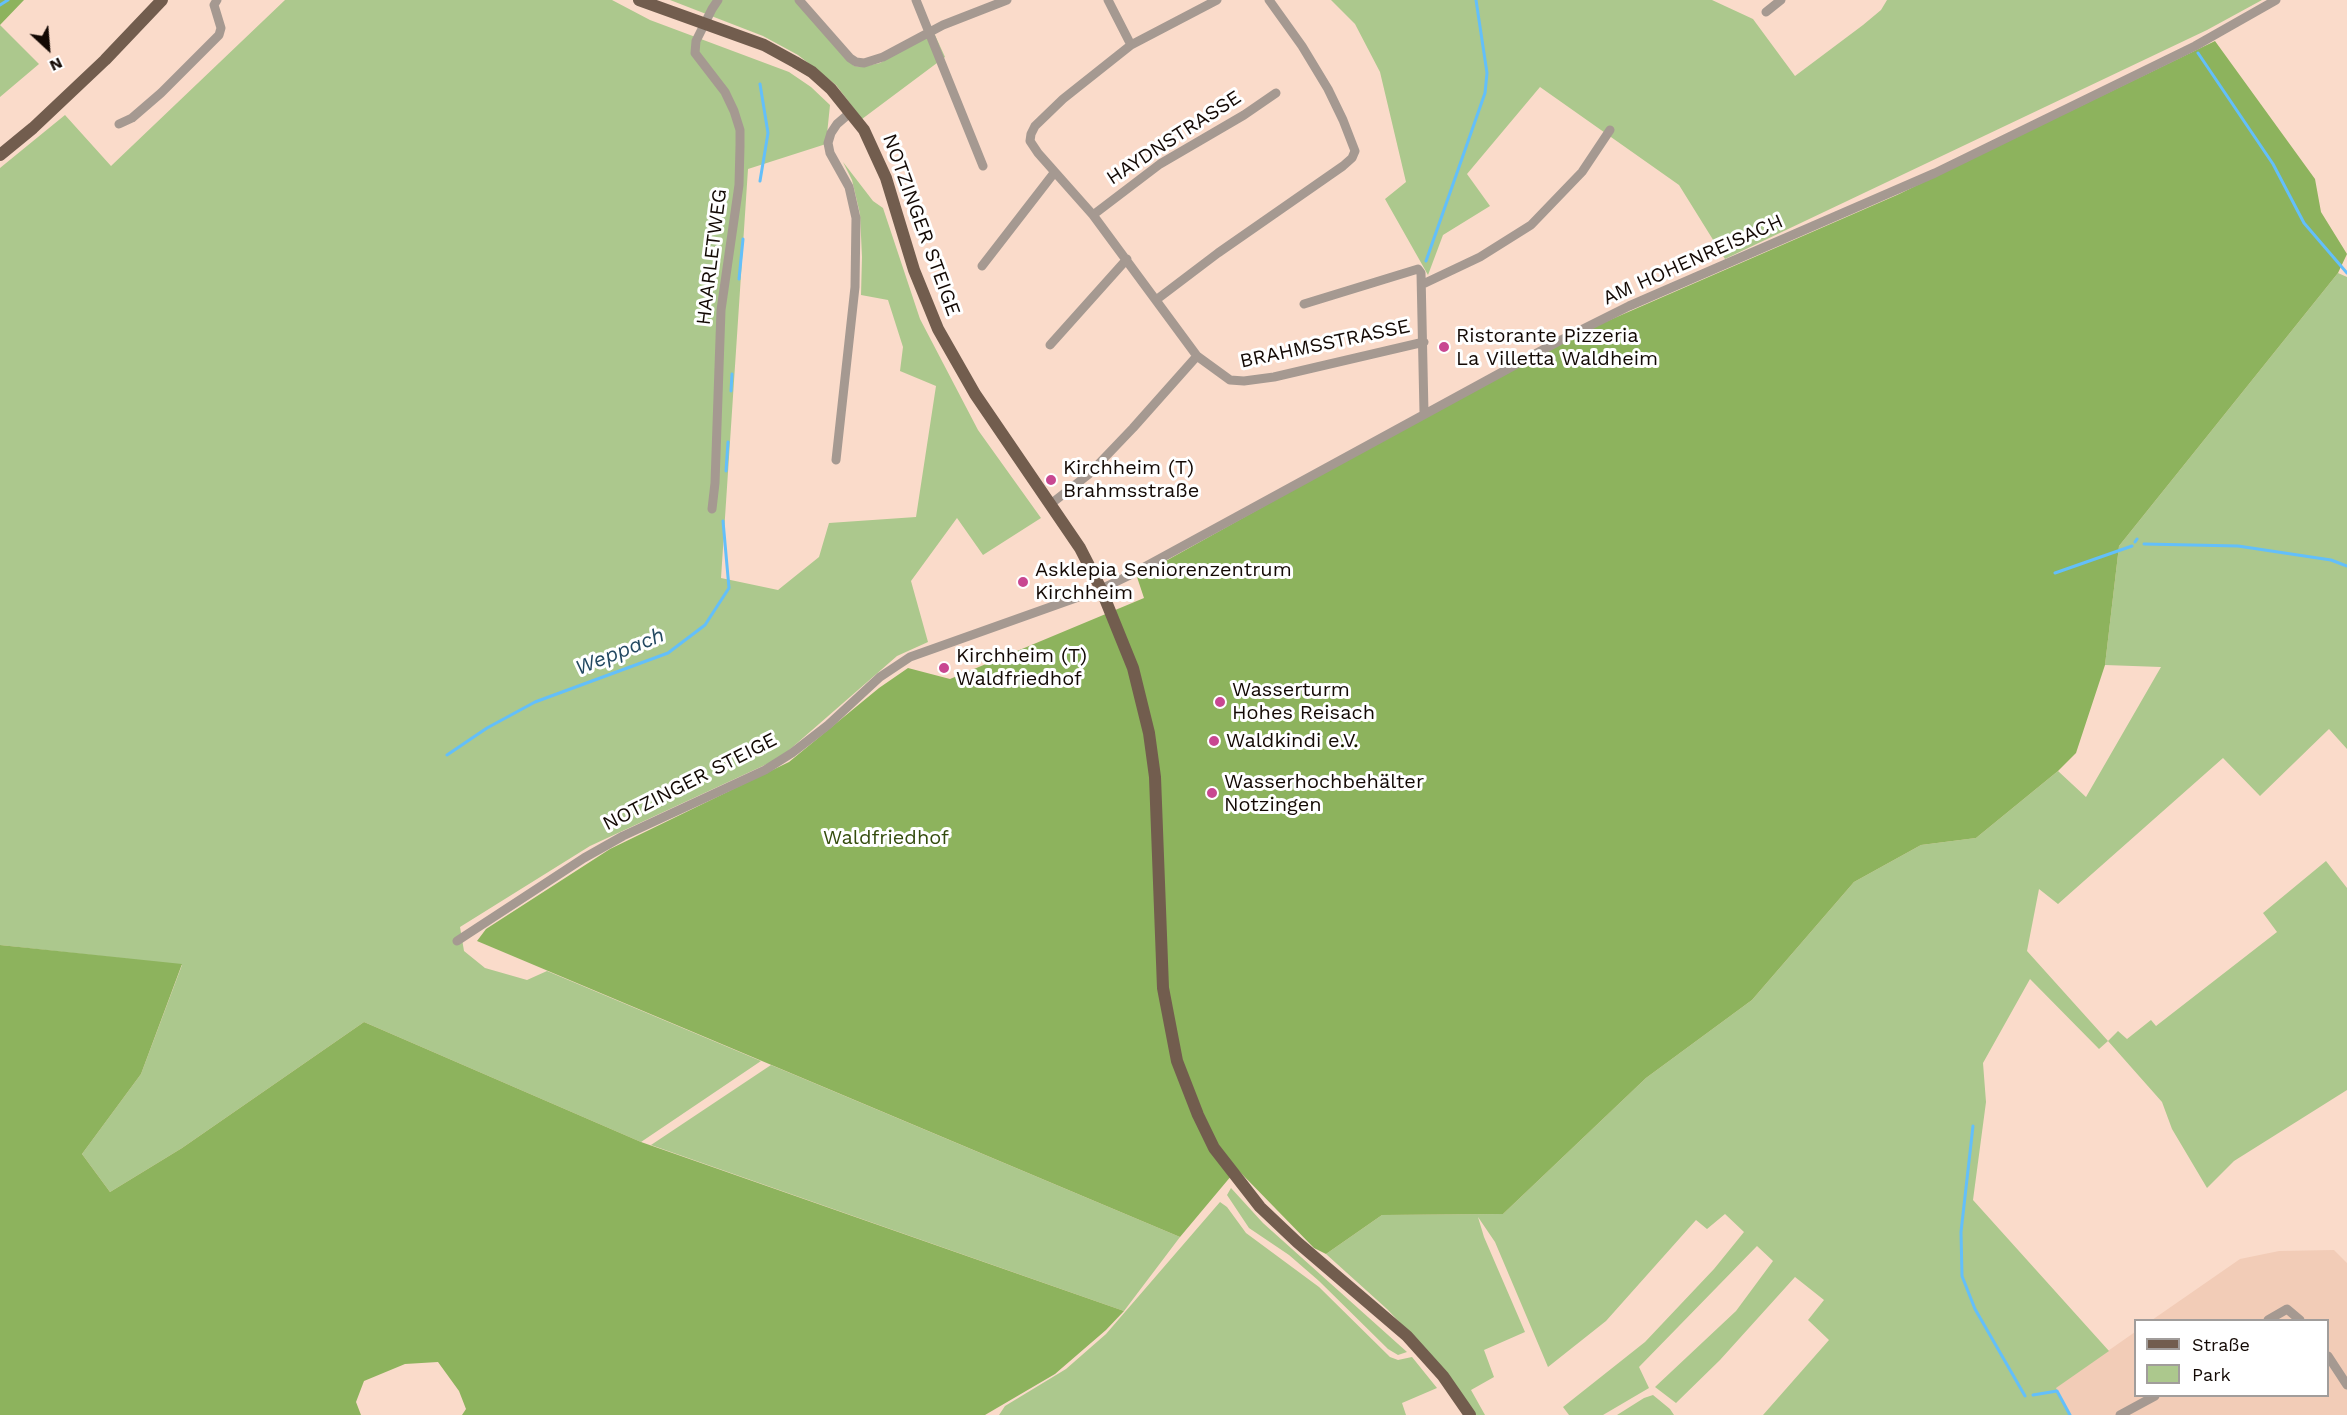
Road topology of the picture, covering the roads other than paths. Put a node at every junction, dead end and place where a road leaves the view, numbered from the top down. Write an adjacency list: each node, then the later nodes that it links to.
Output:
1 (162, 0): 21 (main road)
2 (217, 0): 19 (street)
3 (639, 0): 14 (main road, NOTZINGER STEIGE)
4 (718, 0): 14 (street)
5 (799, 0): 15 (street)
6 (916, 0): 15 (street)
7 (1007, 0): 15 (street)
8 (1108, 0): 16 (street)
9 (1217, 0): 16 (street)
10 (1269, 0): 28 (street)
11 (1781, 0): 13 (street)
12 (2276, 0): 33 (street, AM HOHENREISACH)
13 (1766, 12)
14 (705, 24): 18 (main road, NOTZINGER STEIGE); 36 (street, HAARLETWEG)
15 (930, 32): 22 (street)
16 (1131, 45): 23 (street, BRAHMSSTRASSE)
17 (1276, 93): 24 (street, HAYDNSTRASSE)
18 (851, 112): 34 (street); 35 (main road, NOTZINGER STEIGE)
19 (119, 124)
20 (1610, 130): 27 (street)
21 (0, 155)
22 (983, 166)
23 (1054, 172): 24 (street, BRAHMSSTRASSE); 26 (street)
24 (1093, 215): 25 (street, BRAHMSSTRASSE)
25 (1127, 259): 28 (street, BRAHMSSTRASSE); 31 (street)
26 (982, 266)
27 (1423, 284): 29 (street); 30 (street)
28 (1156, 300): 32 (street, BRAHMSSTRASSE)
29 (1304, 304)
30 (1424, 342): 32 (street, BRAHMSSTRASSE); 33 (street)
31 (1050, 345)
32 (1197, 356): 35 (street)
33 (1424, 413): 37 (street, AM HOHENREISACH)
34 (836, 460)
35 (1052, 503): 37 (main road, NOTZINGER STEIGE)
36 (712, 509)
37 (1101, 589): 38 (street, NOTZINGER STEIGE); 44 (main road, NOTZINGER STEIGE)
38 (457, 941)
39 (2270, 1319): 40 (street)
40 (2299, 1319)
41 (2329, 1357): 42 (street)
42 (2347, 1384)
43 (2152, 1397): 45 (street)
44 (1470, 1415)
45 (2120, 1415)

